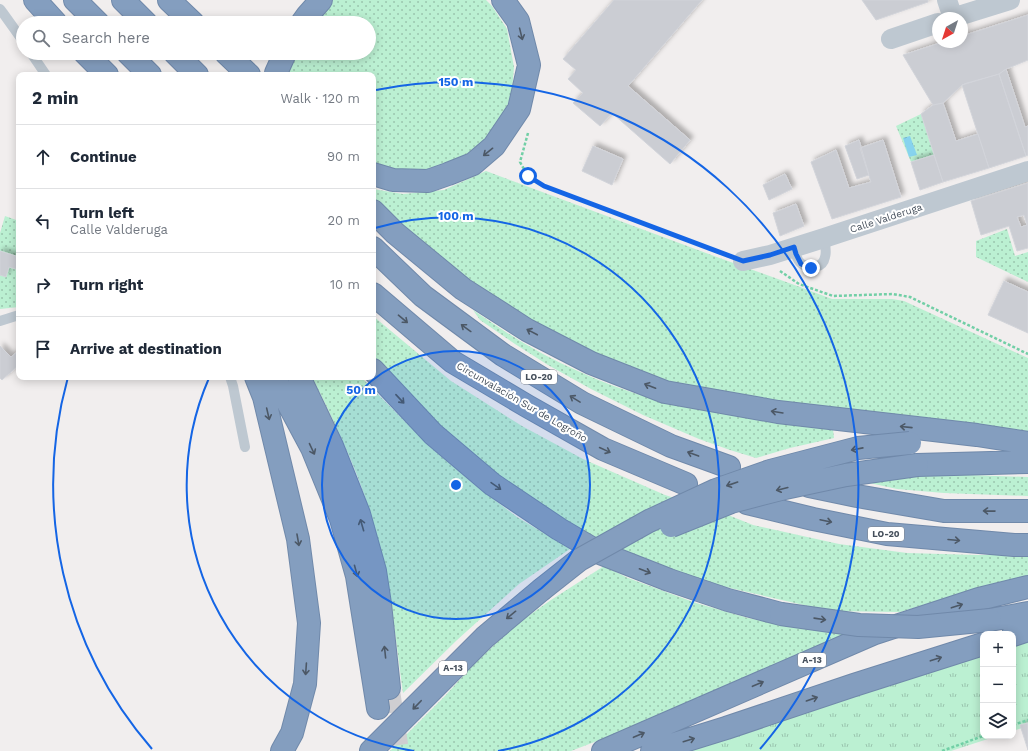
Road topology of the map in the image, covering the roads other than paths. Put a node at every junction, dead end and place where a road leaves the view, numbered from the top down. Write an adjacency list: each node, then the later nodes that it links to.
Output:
1 (74, 0): 12 (highway)
2 (123, 0): 13 (highway)
3 (165, 0): 14 (highway)
4 (169, 0): 15 (highway)
5 (321, 0): 16 (highway)
6 (503, 0): 37 (highway, one-way to 37)
7 (947, 0): 10 (street)
8 (1010, 0): 11 (street)
9 (1, 11): 18 (lane)
10 (951, 12)
11 (968, 13)
12 (91, 16)
13 (139, 16)
14 (181, 16)
15 (186, 16)
16 (307, 16)
17 (932, 25): 19 (street)
18 (16, 31)
19 (891, 39)
20 (36, 60): 28 (lane)
21 (79, 60): 29 (highway)
22 (92, 60): 30 (highway)
23 (135, 60): 31 (highway)
24 (183, 60): 32 (highway)
25 (224, 60): 33 (highway)
26 (233, 60): 34 (highway)
27 (282, 60): 35 (highway)
28 (44, 72)
29 (88, 72)
30 (104, 72)
31 (147, 72)
32 (194, 72)
33 (236, 72)
34 (246, 72)
35 (276, 72)
36 (1028, 172): 40 (street, Calle Valderuga)
37 (376, 175)
38 (376, 214): 49 (highway, one-way to 38)
39 (376, 251): 52 (highway, LO-20, one-way to 39)
40 (743, 261)
41 (376, 297): 53 (highway, Circunvalación Sur de Logroño, one-way to 53)
42 (16, 316): 43 (lane)
43 (0, 321)
44 (376, 373): 60 (highway, one-way to 60, bridge)
45 (231, 380): 50 (lane)
46 (257, 380): 64 (highway, one-way to 64)
47 (276, 380): 48 (highway, one-way to 48)
48 (300, 380)
49 (1028, 443): 59 (highway, one-way to 59, bridge)
50 (245, 447)
51 (1028, 462): 59 (highway, A-13, one-way to 59, bridge)
52 (729, 467)
53 (686, 484)
54 (809, 486): 56 (highway, one-way to 54)
55 (747, 503): 57 (highway, LO-20, one-way to 57)
56 (1028, 511)
57 (1028, 545)
58 (1028, 588): 66 (highway, A-13, one-way to 58)
59 (541, 590): 65 (highway, A-13, one-way to 65)
60 (1028, 613)
61 (1028, 630): 62 (highway)
62 (1016, 634)
63 (980, 645): 67 (highway, one-way to 63)
64 (282, 751)
65 (371, 751)
66 (603, 751)
67 (652, 751)

